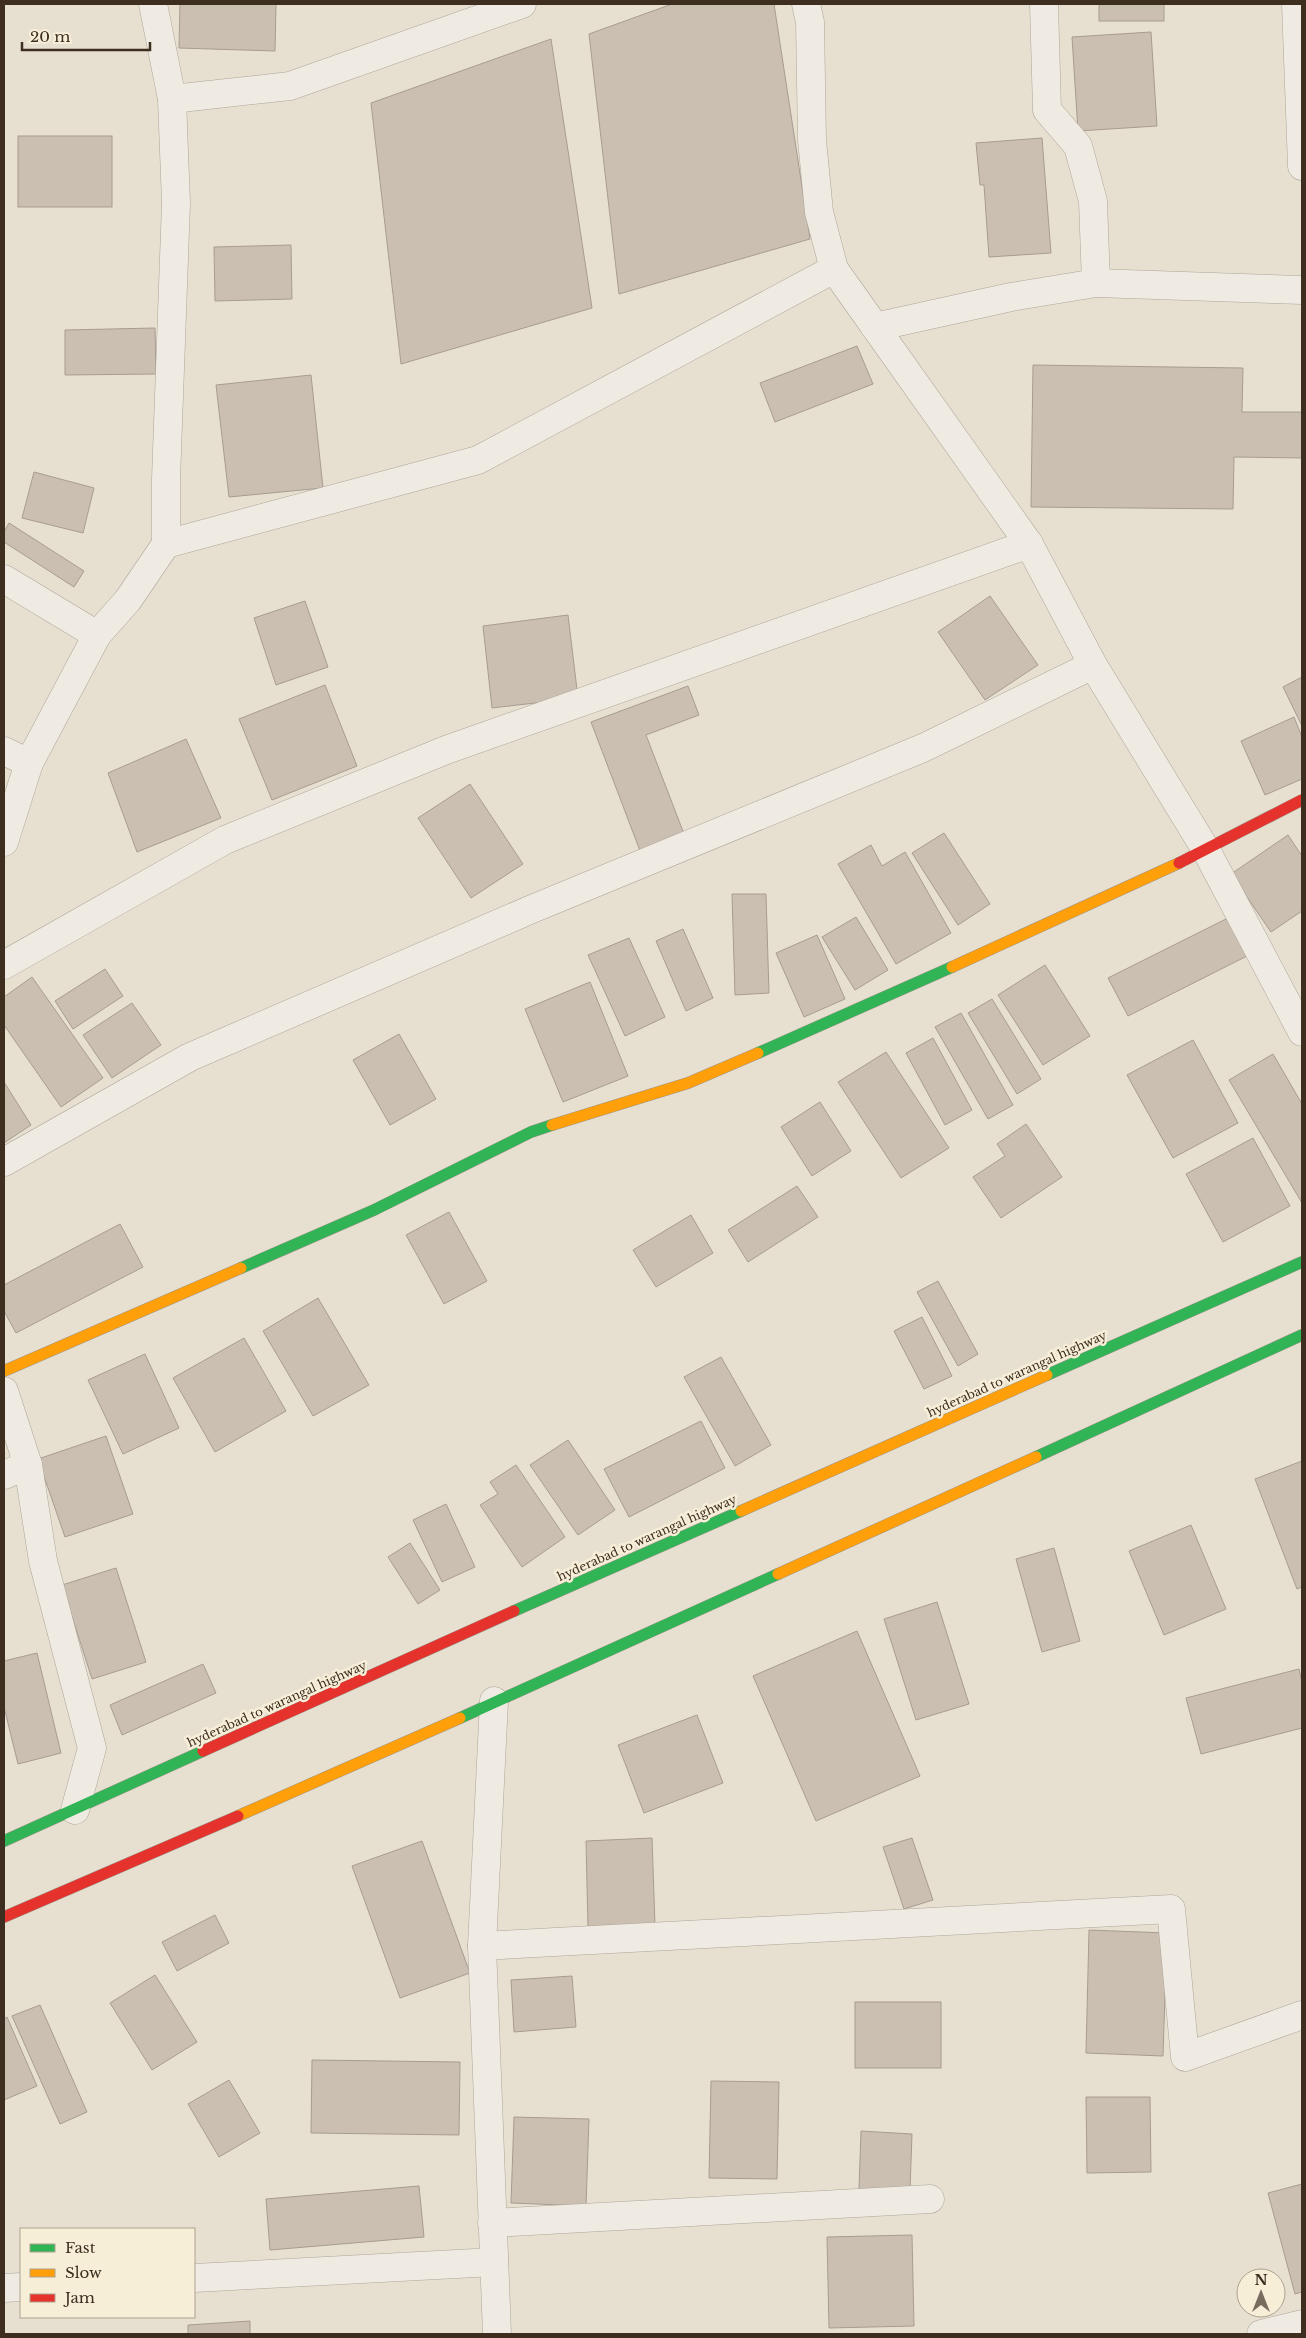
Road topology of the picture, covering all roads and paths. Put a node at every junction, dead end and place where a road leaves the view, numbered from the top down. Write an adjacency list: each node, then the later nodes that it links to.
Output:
1 (152, 4): 6 (street)
2 (522, 4): 6 (street)
3 (806, 4): 8 (street)
4 (1044, 4): 9 (street)
5 (1296, 4): 7 (street)
6 (172, 99): 12 (street)
7 (1302, 166)
8 (834, 269): 11 (street); 12 (street)
9 (1096, 283): 10 (street); 11 (street)
10 (1302, 290)
11 (875, 327): 13 (street)
12 (166, 544): 15 (street)
13 (1029, 544): 16 (street); 22 (street)
14 (4, 579): 15 (street)
15 (97, 635): 18 (street)
16 (1092, 665): 21 (street); 24 (street)
17 (4, 750): 18 (street)
18 (29, 763): 20 (street)
19 (1302, 800): 21 (main road)
20 (4, 842)
21 (1206, 850): 23 (street); 27 (main road)
22 (4, 965)
23 (1302, 1032)
24 (4, 1162)
25 (1302, 1262): 31 (main road, hyderabad to warangal highway)
26 (1302, 1336): 30 (main road)
27 (4, 1371)
28 (4, 1391): 29 (street)
29 (16, 1470): 31 (street)
30 (494, 1702): 33 (main road); 34 (street)
31 (75, 1810): 32 (main road, hyderabad to warangal highway)
32 (4, 1841)
33 (4, 1917)
34 (482, 1946): 35 (street); 37 (street)
35 (1302, 2015)
36 (930, 2199): 37 (street)
37 (492, 2223): 38 (street)
38 (494, 2262): 39 (street); 43 (street)
39 (195, 2278)
40 (20, 2287): 41 (street)
41 (4, 2288)
42 (1302, 2324): 44 (street)
43 (497, 2334)
44 (1261, 2334)

